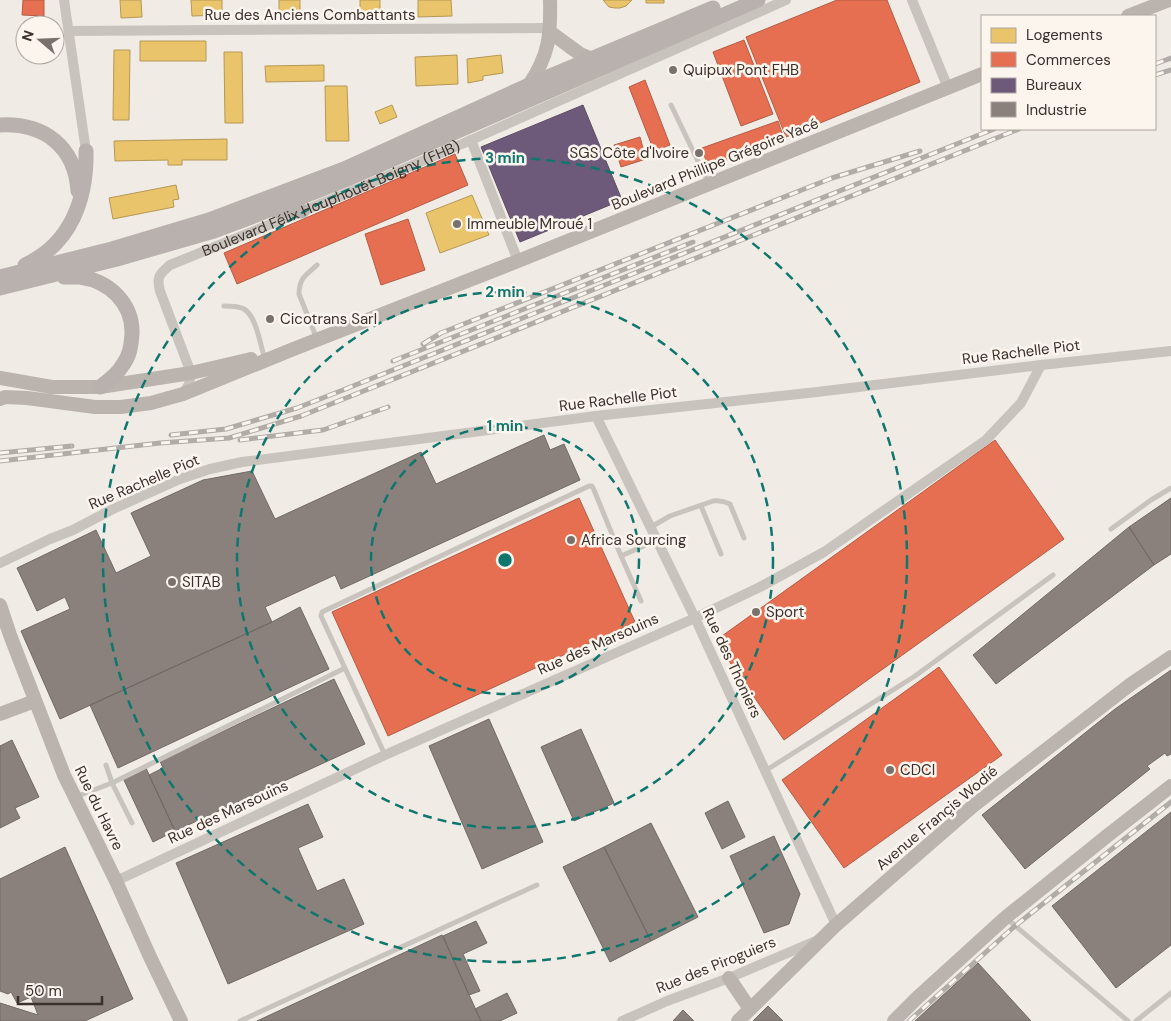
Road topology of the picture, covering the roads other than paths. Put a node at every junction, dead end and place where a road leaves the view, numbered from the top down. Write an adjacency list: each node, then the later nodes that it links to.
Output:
1 (64, 0): 10 (street)
2 (550, 0): 9 (street)
3 (732, 0): 11 (main road, Boulevard Félix Houphouët Boigny (FHB))
4 (758, 0): 21 (main road, Boulevard Félix Houphouët Boigny (FHB))
5 (786, 0): 17 (street, Boulevard Félix Houphouët Boigny (FHB))
6 (912, 0): 14 (street)
7 (1169, 0): 8 (street)
8 (1131, 15)
9 (550, 30): 10 (street, Rue des Anciens Combattants); 11 (street); 13 (street)
10 (69, 31): 18 (street)
11 (592, 59): 13 (main road, Boulevard Félix Houphouët Boigny (FHB))
12 (981, 74): 14 (street, Boulevard Phillipe Grégoire Yacé)
13 (530, 86): 25 (main road, Boulevard Félix Houphouët Boigny (FHB))
14 (948, 88): 19 (street, Boulevard Phillipe Grégoire Yacé)
15 (671, 106): 19 (lane)
16 (0, 125): 20 (main road)
17 (471, 140): 22 (street, Boulevard Félix Houphouët Boigny (FHB)); 23 (street)
18 (86, 151): 20 (main road)
19 (709, 184): 23 (street, Boulevard Phillipe Grégoire Yacé)
20 (80, 204): 25 (main road)
21 (269, 210): 22 (main road); 26 (main road, Boulevard Félix Houphouët Boigny (FHB))
22 (302, 211): 34 (street, Boulevard Félix Houphouët Boigny (FHB))
23 (518, 261): 29 (street, Boulevard Phillipe Grégoire Yacé)
24 (317, 265): 29 (lane)
25 (0, 276)
26 (45, 277): 27 (main road, Boulevard Félix Houphouët Boigny (FHB)); 36 (main road)
27 (0, 288)
28 (224, 306): 32 (lane)
29 (317, 340): 30 (street, Boulevard Phillipe Grégoire Yacé)
30 (291, 350): 32 (street, Boulevard Phillipe Grégoire Yacé); 37 (street, Boulevard Phillipe Grégoire Yacé)
31 (1171, 351): 33 (street, Rue Rachelle Piot)
32 (264, 356): 34 (street, Boulevard Phillipe Grégoire Yacé)
33 (1041, 364): 39 (street, Rue Rachelle Piot); 52 (street, Rue des Marsouins)
34 (191, 373): 36 (street, Boulevard Phillipe Grégoire Yacé); 37 (street)
35 (0, 378): 36 (street, Boulevard Phillipe Grégoire Yacé)
36 (100, 387)
37 (183, 394): 38 (street, Boulevard Phillipe Grégoire Yacé)
38 (0, 399)
39 (596, 416): 42 (street, Rue des Thoniers); 48 (street, Rue Rachelle Piot)
40 (1171, 488): 43 (lane)
41 (701, 506): 42 (lane); 44 (lane); 46 (lane)
42 (651, 527): 45 (street, Rue des Thoniers)
43 (1111, 529)
44 (744, 538)
45 (657, 540): 47 (lane); 52 (street, Rue des Thoniers)
46 (721, 554)
47 (621, 556): 50 (lane); 54 (lane)
48 (0, 563)
49 (1053, 575): 59 (lane)
50 (641, 602)
51 (0, 605): 55 (street, Rue du Havre)
52 (694, 618): 57 (street, Rue des Marsouins); 59 (street, Rue des Thoniers)
53 (1171, 657): 67 (street, Avenue Françis Wodié)
54 (345, 668): 57 (lane); 60 (lane)
55 (35, 701): 56 (street); 62 (street, Rue du Havre)
56 (0, 714)
57 (385, 755): 64 (street, Rue des Marsouins)
58 (106, 765): 60 (lane)
59 (765, 771): 67 (street, Rue des Thoniers)
60 (112, 782): 62 (lane); 63 (lane)
61 (1171, 786): 66 (street)
62 (75, 797): 64 (street, Rue du Havre)
63 (132, 823)
64 (116, 881): 72 (street, Rue du Havre)
65 (537, 885): 73 (lane)
66 (1006, 918): 76 (street); 77 (lane)
67 (836, 925): 68 (street, Avenue Françis Wodié)
68 (822, 939): 69 (street, Rue des Piroguiers); 71 (street, Avenue Françis Wodié)
69 (729, 978): 71 (street); 74 (street, Rue des Piroguiers)
70 (1171, 993): 78 (lane)
71 (750, 1009): 75 (street, Avenue Françis Wodié)
72 (181, 1021)
73 (240, 1021)
74 (622, 1021)
75 (738, 1021)
76 (894, 1021)
77 (1128, 1021)
78 (1136, 1021)

